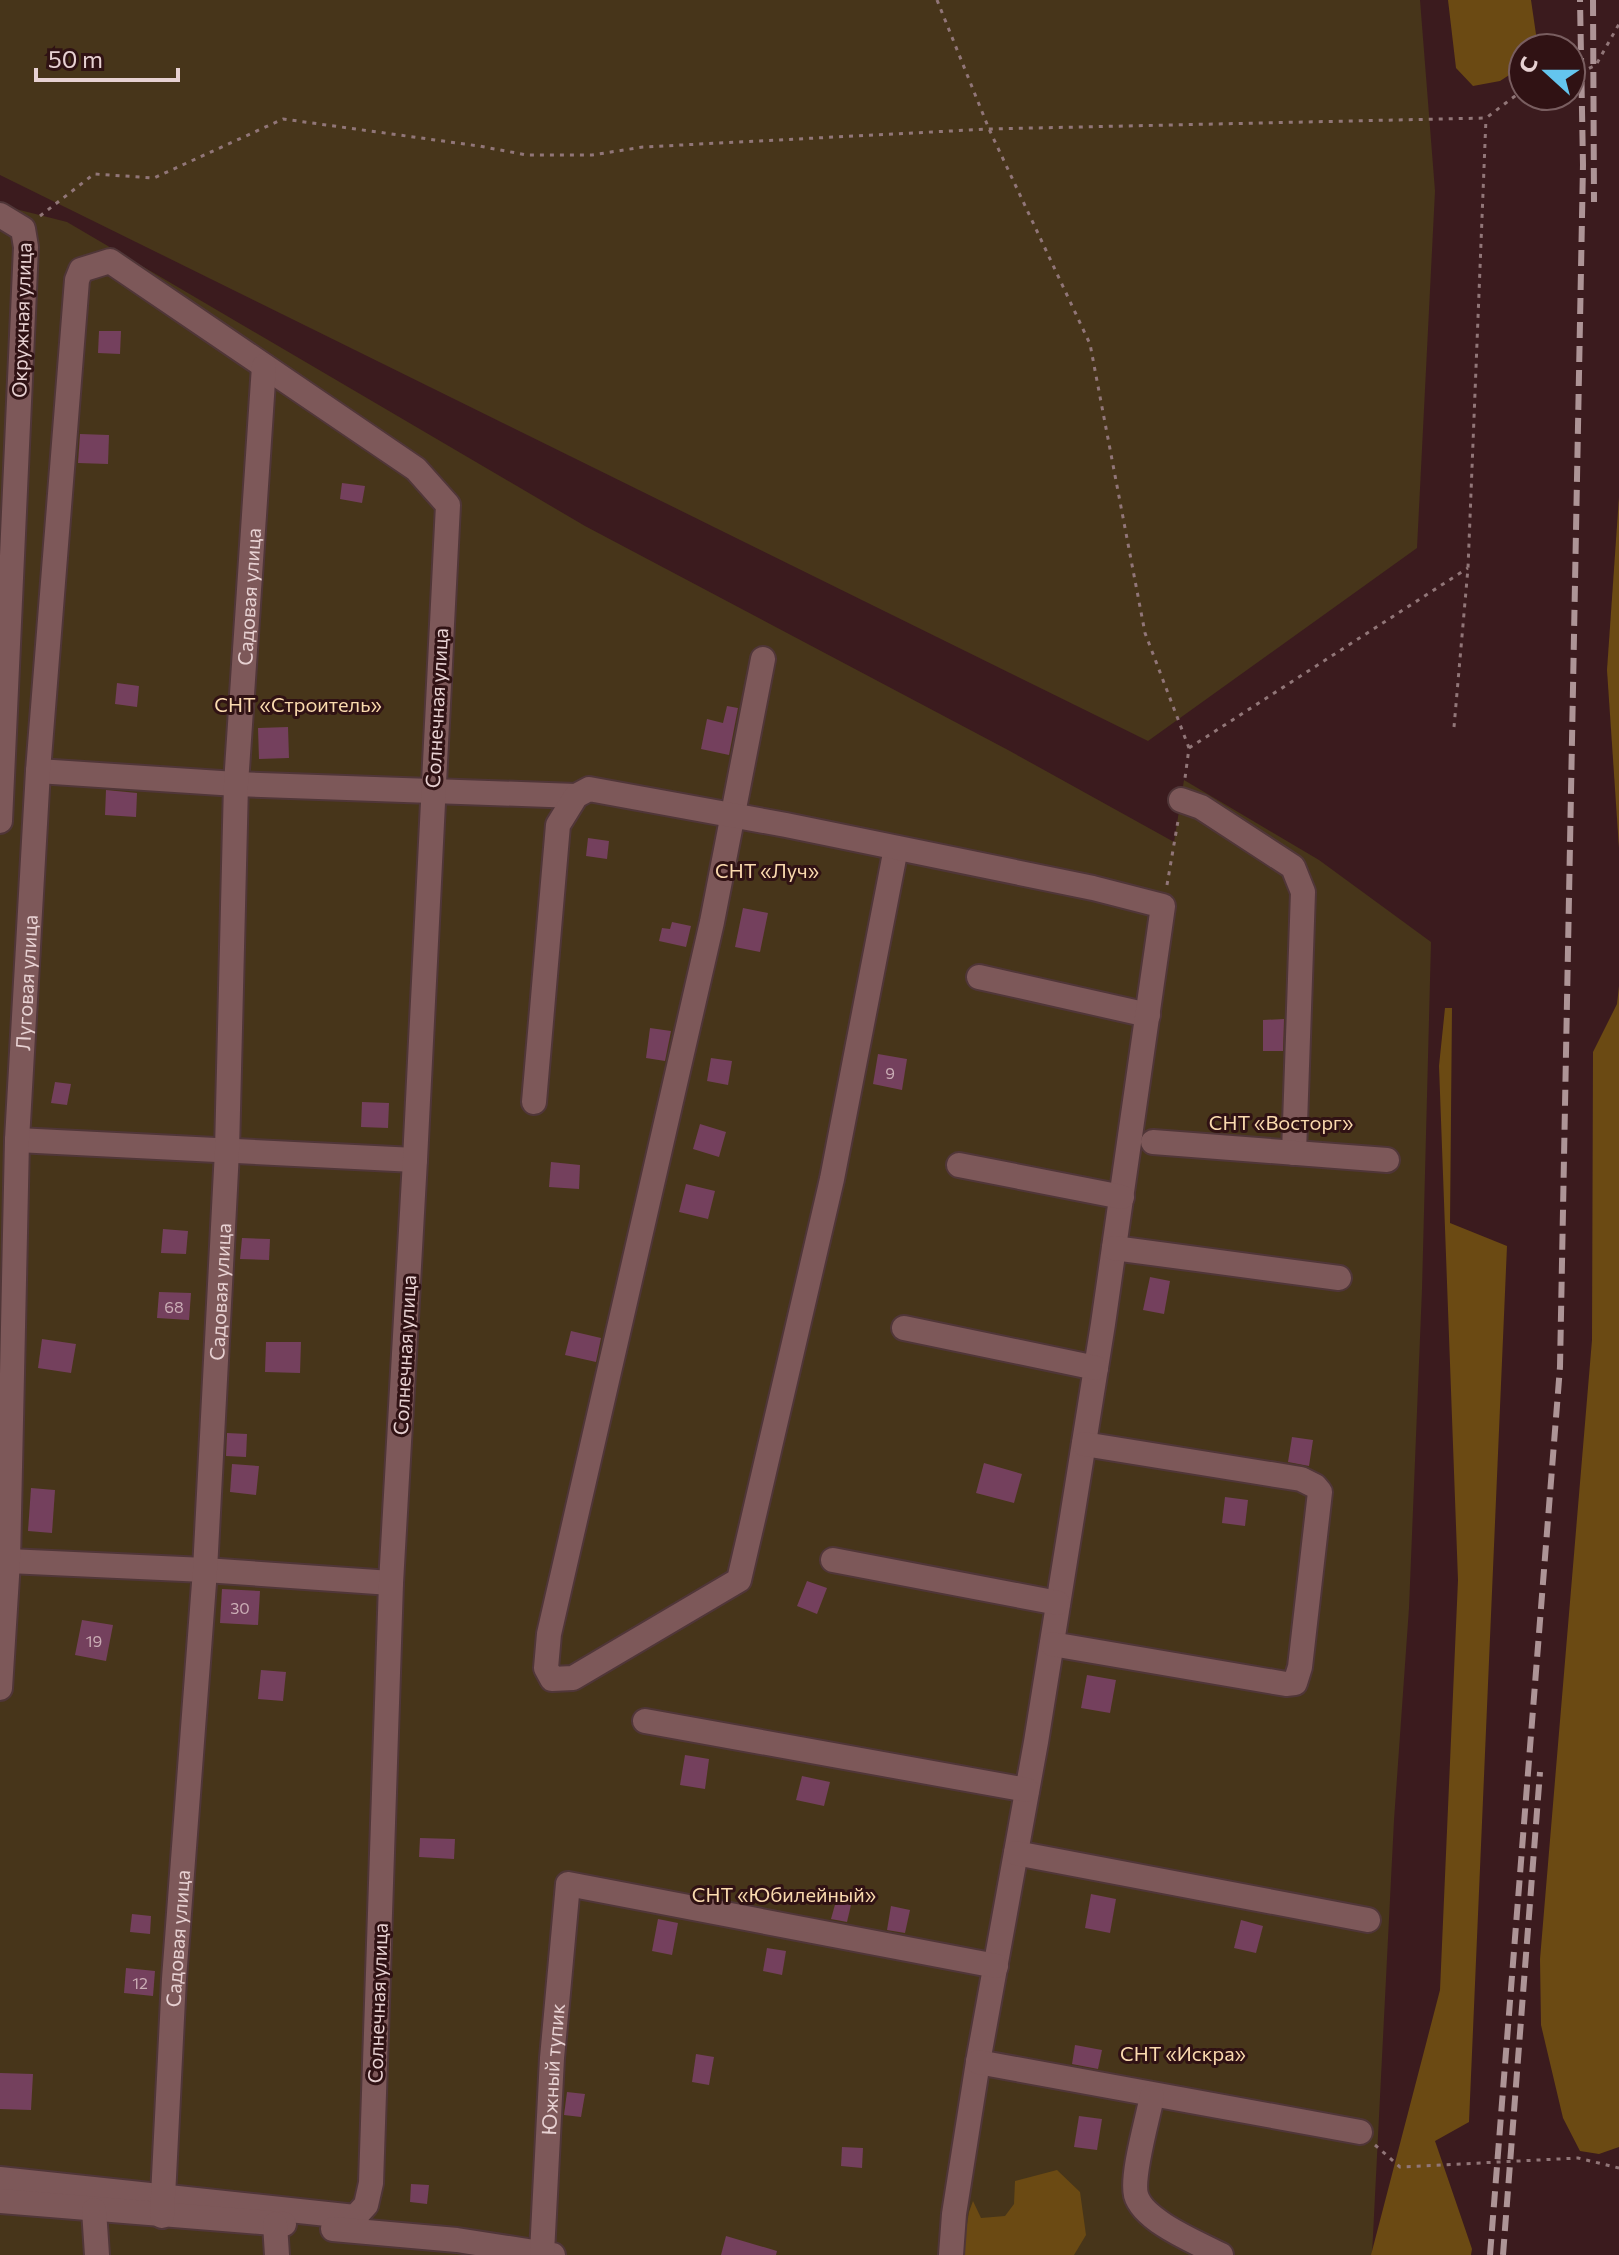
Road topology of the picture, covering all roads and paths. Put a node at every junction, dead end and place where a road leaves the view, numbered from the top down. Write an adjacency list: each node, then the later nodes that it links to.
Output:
1 (937, 0): 6 (path)
2 (1619, 24): 3 (path)
3 (1587, 69)
4 (1507, 102): 5 (path)
5 (1486, 118): 6 (path); 11 (path)
6 (989, 129): 8 (path); 15 (path)
7 (0, 215): 8 (street, Окружная улица)
8 (23, 229): 10 (street, Окружная улица)
9 (264, 366): 16 (street, Луговая улица); 17 (street, Садовая улица); 19 (street, Солнечная улица)
10 (9, 409): 12 (street, Окружная улица)
11 (1468, 568): 14 (path); 15 (path)
12 (4, 606): 18 (street, Окружная улица)
13 (763, 659): 22 (street)
14 (1454, 727)
15 (1189, 748): 21 (path)
16 (38, 771): 17 (street); 29 (street, Луговая улица)
17 (236, 784): 19 (street); 31 (street, Садовая улица)
18 (1, 785): 23 (street, Окружная улица)
19 (432, 789): 20 (street); 33 (street, Солнечная улица)
20 (576, 796): 22 (street); 28 (street)
21 (1181, 800): 25 (path); 32 (street)
22 (732, 815): 24 (street); 24 (street)
23 (0, 821)
24 (896, 848): 25 (street)
25 (1163, 906): 27 (street)
26 (979, 977): 27 (street)
27 (1148, 1015): 36 (street)
28 (534, 1102)
29 (17, 1140): 31 (street); 42 (street, Луговая улица)
30 (1153, 1142): 32 (street)
31 (227, 1151): 33 (street); 44 (street, Садовая улица)
32 (1294, 1153): 34 (street)
33 (415, 1160): 45 (street, Солнечная улица)
34 (1387, 1160)
35 (959, 1165): 36 (street)
36 (1122, 1197): 37 (street)
37 (1114, 1248): 38 (street); 40 (street)
38 (1339, 1278)
39 (904, 1328): 40 (street)
40 (1096, 1368): 41 (street)
41 (1084, 1444): 46 (street); 47 (street)
42 (6, 1552): 44 (street); 48 (street, Луговая улица)
43 (833, 1560): 46 (street)
44 (205, 1570): 45 (street); 60 (street, Садовая улица)
45 (391, 1583): 60 (street, Солнечная улица)
46 (1058, 1603): 47 (street)
47 (1052, 1644): 50 (street)
48 (0, 1688)
49 (645, 1721): 50 (street)
50 (1027, 1790): 51 (street)
51 (1016, 1853): 52 (street); 53 (street)
52 (1368, 1920)
53 (996, 1966): 54 (street); 64 (street, Южный тупик)
54 (978, 2062): 55 (street); 67 (street)
55 (1152, 2096): 56 (street); 68 (street)
56 (1360, 2132): 57 (path)
57 (1619, 2168)
58 (0, 2179): 60 (street)
59 (0, 2201): 61 (street)
60 (162, 2205): 61 (street); 62 (street)
61 (94, 2210): 65 (street)
62 (275, 2224): 63 (street); 66 (street)
63 (466, 2248): 64 (street)
64 (548, 2254)
65 (97, 2255)
66 (277, 2255)
67 (951, 2255)
68 (1221, 2255)

